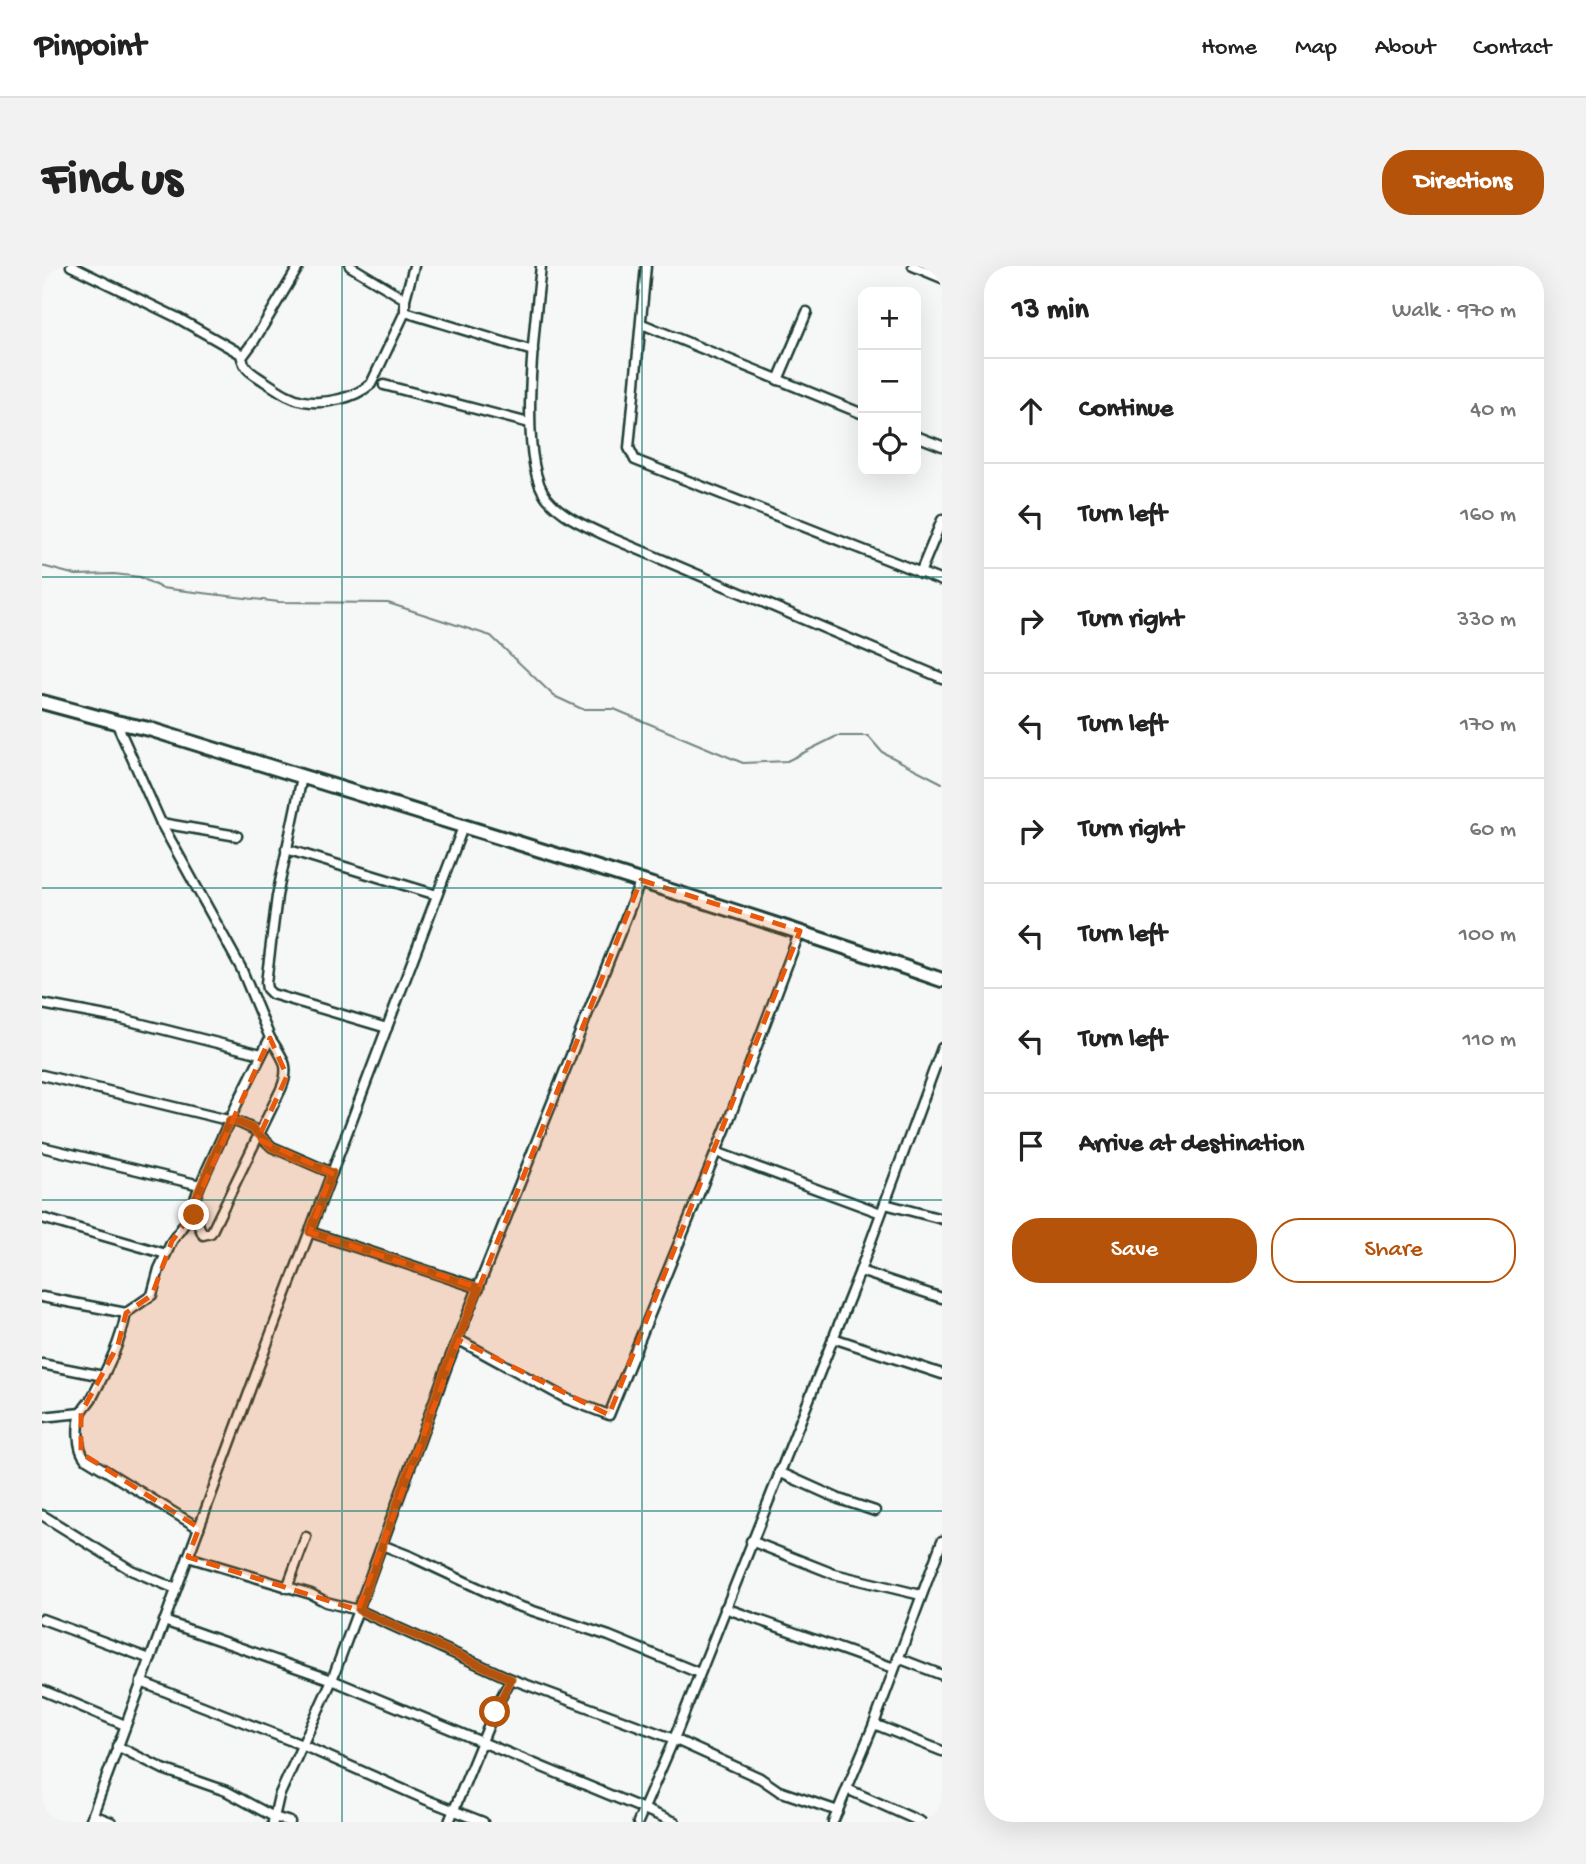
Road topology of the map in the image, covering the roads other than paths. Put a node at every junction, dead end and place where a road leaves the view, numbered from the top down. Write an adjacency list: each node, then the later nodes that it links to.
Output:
1 (72, 266): 14 (street)
2 (299, 266): 14 (street)
3 (350, 266): 9 (street)
4 (414, 266): 9 (street)
5 (541, 266): 13 (street)
6 (646, 266): 12 (street)
7 (913, 266): 8 (street)
8 (942, 278)
9 (405, 299): 10 (street)
10 (405, 312): 13 (street); 14 (street)
11 (807, 312): 15 (street)
12 (642, 324): 15 (street); 22 (street)
13 (533, 351): 18 (street)
14 (242, 356)
15 (778, 380): 17 (street)
16 (384, 385): 18 (street)
17 (860, 413)
18 (529, 423): 24 (street)
19 (921, 438): 20 (street)
20 (942, 446)
21 (942, 520): 22 (street)
22 (920, 573): 23 (street)
23 (942, 581)
24 (942, 678)
25 (42, 702): 26 (street)
26 (116, 722): 27 (street); 28 (street)
27 (302, 777): 29 (street); 31 (street)
28 (161, 823): 30 (street); 38 (street)
29 (463, 827): 32 (street); 33 (street)
30 (237, 836)
31 (286, 849): 33 (street); 37 (street)
32 (641, 880): 34 (street); 55 (street)
33 (437, 895): 37 (street)
34 (800, 931): 35 (street); 45 (street)
35 (942, 980)
36 (42, 1004): 40 (street)
37 (387, 1028): 46 (street)
38 (270, 1038): 40 (street); 43 (street)
39 (942, 1048): 48 (street)
40 (261, 1054): 42 (street)
41 (42, 1075): 42 (street)
42 (230, 1121): 43 (street); 47 (street)
43 (260, 1135): 46 (street); 49 (street)
44 (42, 1147): 47 (street)
45 (716, 1152): 48 (street); 60 (street)
46 (332, 1173): 52 (street)
47 (200, 1185): 49 (street)
48 (883, 1208): 51 (street); 54 (street)
49 (190, 1212): 53 (street)
50 (42, 1218): 53 (street)
51 (942, 1219)
52 (310, 1232): 55 (street); 69 (street)
53 (166, 1254): 58 (street)
54 (860, 1271): 57 (street); 59 (street)
55 (479, 1288): 60 (street)
56 (42, 1297): 58 (street)
57 (942, 1298)
58 (126, 1313): 63 (street)
59 (833, 1338): 62 (street); 66 (street)
60 (459, 1340): 73 (street)
61 (42, 1364): 63 (street)
62 (942, 1374)
63 (103, 1376): 64 (street)
64 (81, 1413): 65 (street); 69 (street)
65 (42, 1417)
66 (779, 1472): 67 (street); 71 (street)
67 (875, 1511)
68 (42, 1516): 76 (street)
69 (199, 1528): 74 (street)
70 (306, 1537): 75 (street)
71 (751, 1541): 77 (street); 78 (street)
72 (942, 1541): 77 (street)
73 (382, 1545): 79 (street); 85 (street)
74 (188, 1557): 75 (street); 76 (street)
75 (287, 1588): 79 (street)
76 (176, 1589): 81 (street)
77 (921, 1595): 82 (street)
78 (725, 1608): 84 (street); 85 (street)
79 (359, 1610): 87 (street); 88 (street)
80 (42, 1619): 83 (street)
81 (164, 1621): 83 (street); 88 (street)
82 (898, 1658): 84 (street); 86 (street)
83 (150, 1659): 89 (street)
84 (894, 1668): 91 (street)
85 (699, 1673): 93 (street)
86 (942, 1675)
87 (511, 1679): 93 (street); 94 (street)
88 (332, 1680): 94 (street); 95 (street)
89 (141, 1682): 92 (street); 95 (street)
90 (42, 1690): 92 (street)
91 (874, 1724): 97 (street); 98 (street)
92 (125, 1725): 96 (street)
93 (674, 1739): 99 (street); 101 (street)
94 (483, 1743): 99 (street); 100 (street)
95 (302, 1745): 100 (street); 103 (street)
96 (117, 1746): 102 (street); 103 (street)
97 (942, 1752)
98 (847, 1789): 101 (street); 111 (street)
99 (644, 1809): 108 (street); 109 (street)
100 (453, 1810): 106 (street); 107 (street)
101 (838, 1811): 110 (street)
102 (92, 1818): 104 (street)
103 (273, 1820): 105 (street)
104 (111, 1822)
105 (290, 1822)
106 (449, 1822)
107 (482, 1822)
108 (638, 1822)
109 (675, 1822)
110 (833, 1822)
111 (921, 1822)

